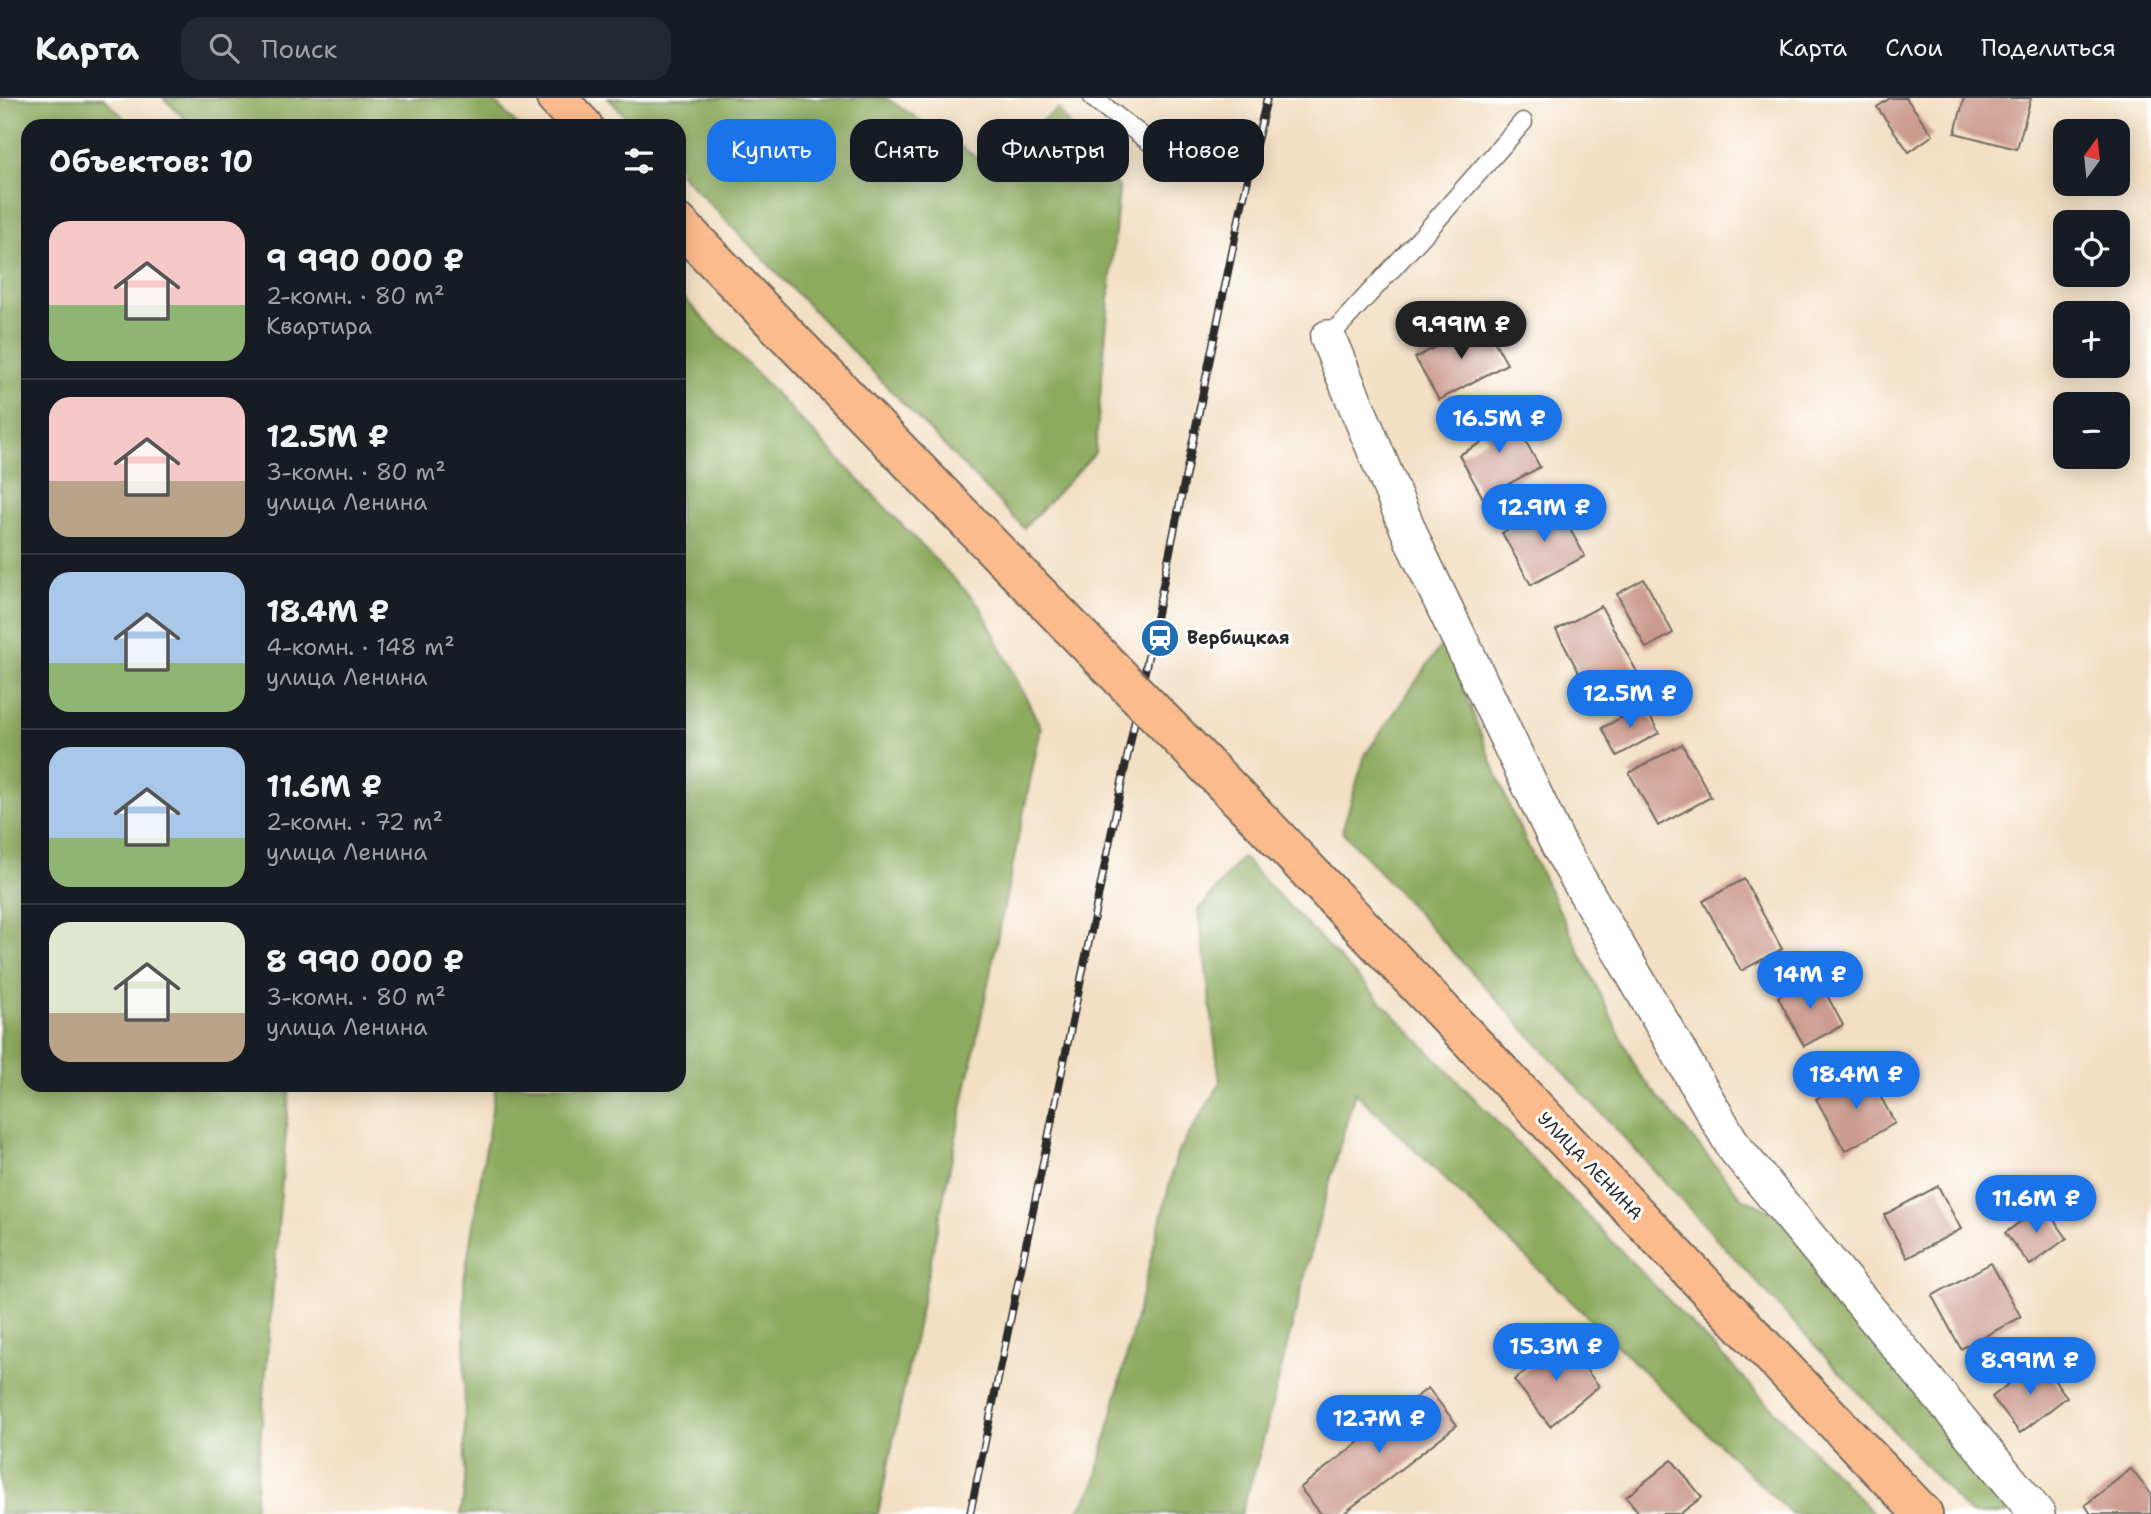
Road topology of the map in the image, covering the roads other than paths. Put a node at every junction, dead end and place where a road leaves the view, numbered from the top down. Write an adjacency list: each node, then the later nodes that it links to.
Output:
1 (556, 98): 3 (main road)
2 (1093, 98): 5 (lane)
3 (576, 119)
4 (1523, 122): 7 (lane)
5 (1143, 137)
6 (686, 232): 8 (main road, УЛИЦА ЛЕНИНА, bridge)
7 (1328, 338): 9 (street)
8 (1923, 1514)
9 (2037, 1514)

